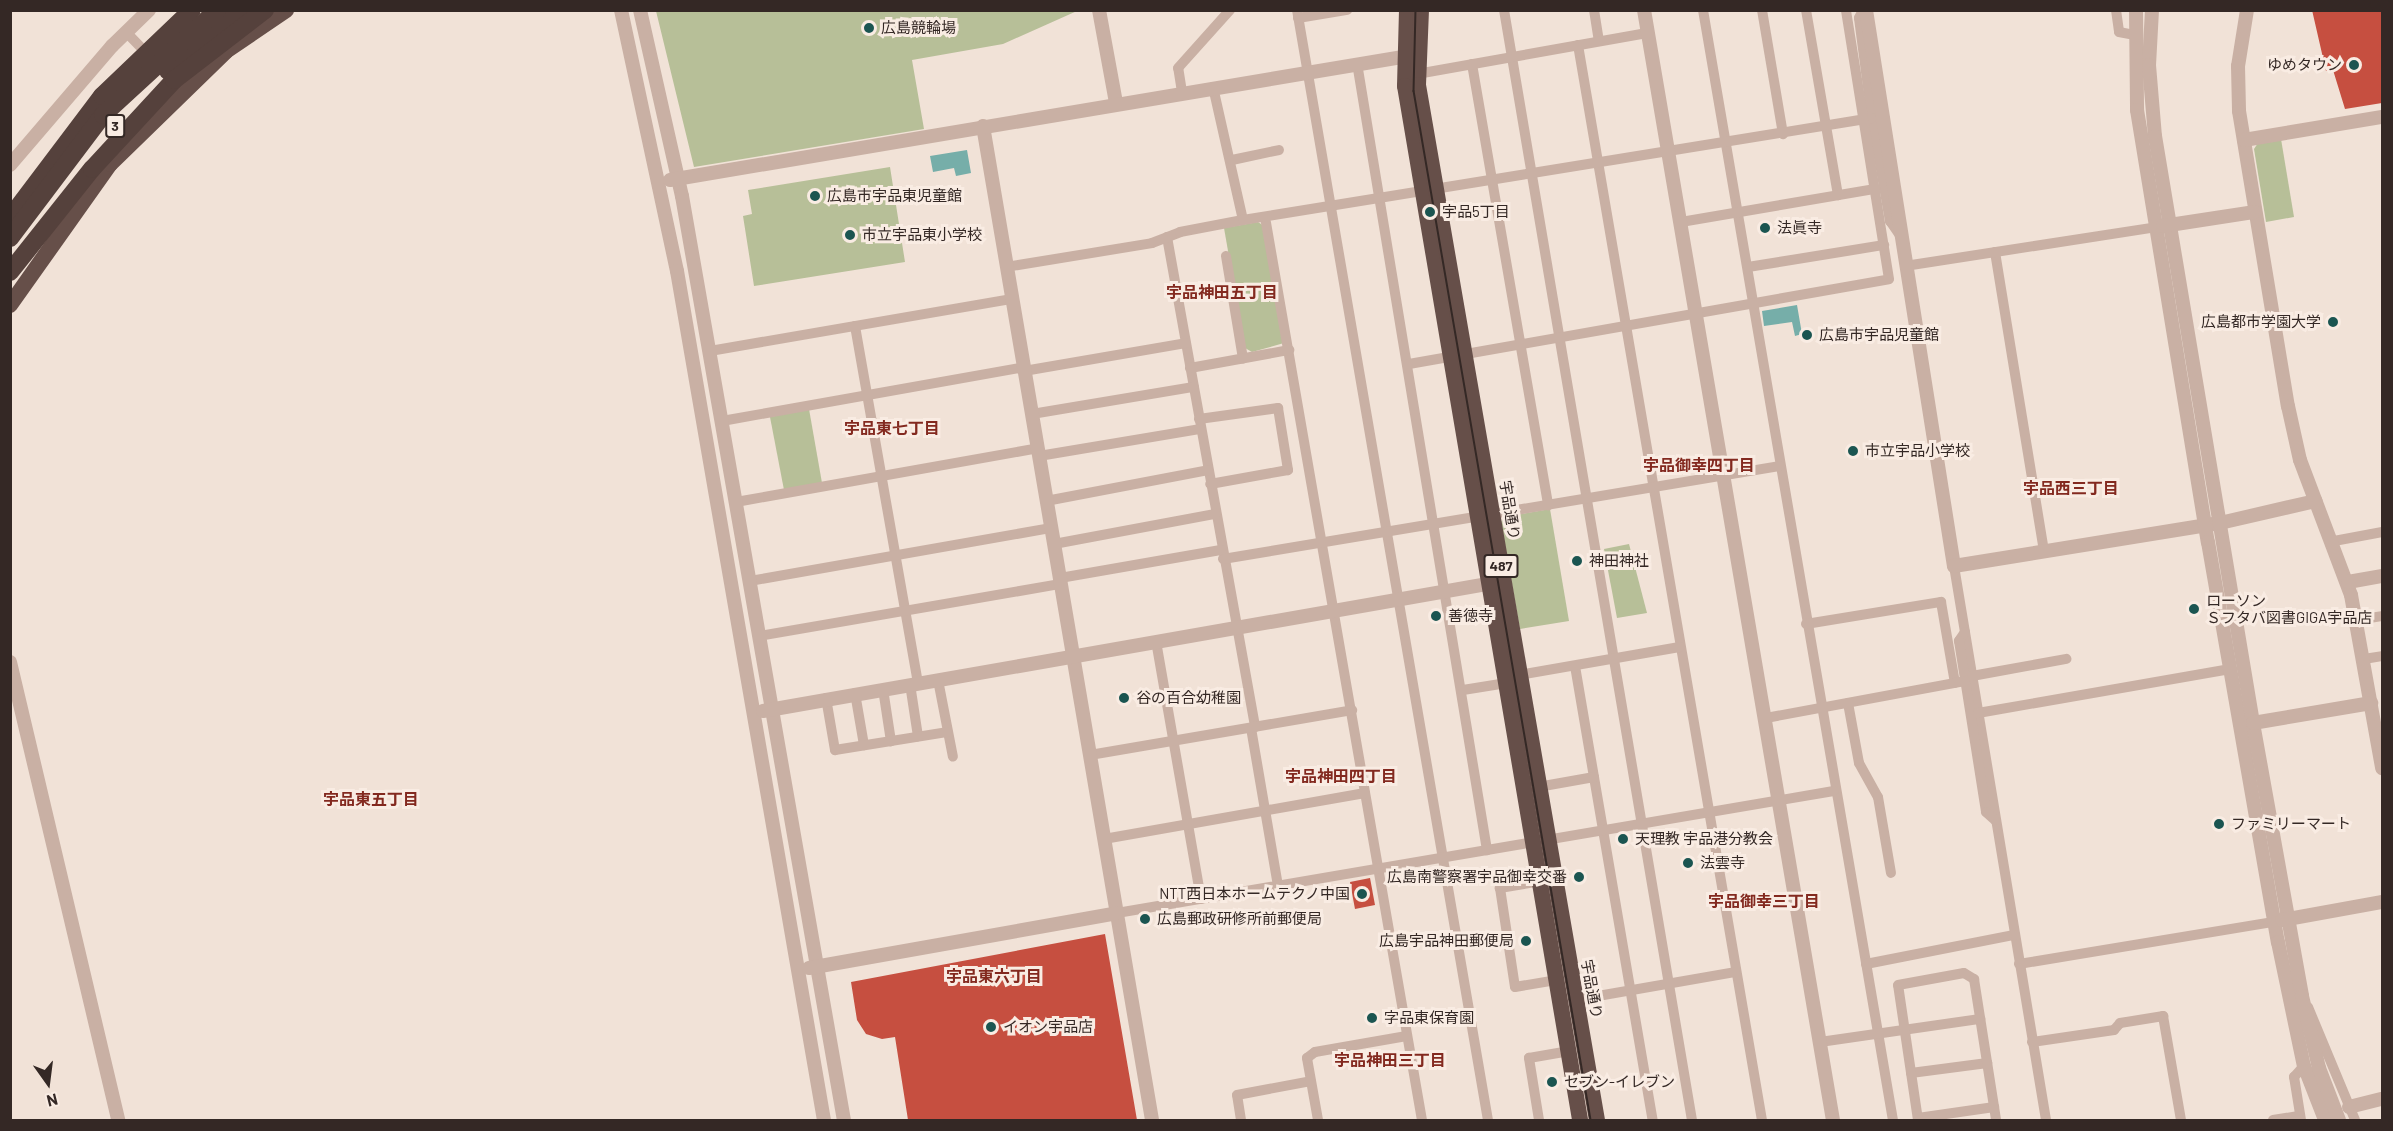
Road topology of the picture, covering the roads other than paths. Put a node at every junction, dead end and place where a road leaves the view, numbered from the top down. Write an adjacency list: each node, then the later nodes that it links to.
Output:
1 (149, 10): 27 (street)
2 (192, 10): 66 (highway, bridge)
3 (217, 10): 72 (highway, 3, bridge)
4 (240, 10): 76 (highway, 3, bridge)
5 (265, 10): 80 (highway, bridge)
6 (285, 10): 39 (highway)
7 (621, 10): 57 (street)
8 (640, 10): 55 (street)
9 (1098, 10): 41 (street)
10 (1230, 10): 40 (street)
11 (1347, 10): 26 (street)
12 (1407, 10): 32 (highway, 宇品通り / 487)
13 (1421, 10): 32 (highway, 宇品通り / 487)
14 (1504, 10): 33 (street)
15 (1594, 10): 30 (street)
16 (1644, 10): 28 (street)
17 (1703, 10): 48 (street)
18 (1762, 10): 46 (street)
19 (1806, 10): 45 (street)
20 (1846, 10): 43 (street)
21 (1864, 10): 43 (street); 71 (street)
22 (2116, 10): 29 (street)
23 (2136, 10): 29 (street)
24 (2152, 10): 69 (street)
25 (2247, 10): 47 (street)
26 (1297, 14): 36 (street)
27 (126, 32): 39 (street); 53 (street)
28 (1648, 33): 30 (street); 50 (street)
29 (2134, 35): 69 (street)
30 (1599, 41): 31 (street)
31 (1578, 45): 33 (street); 52 (street)
32 (1411, 56): 34 (street); 37 (highway, 宇品通り / 487); 58 (highway, 宇品通り / 487)
33 (1512, 57): 35 (street); 54 (street)
34 (1357, 63): 36 (street); 61 (street)
35 (1472, 64): 37 (street); 56 (street)
36 (1308, 71): 38 (street); 62 (street)
37 (1418, 74): 58 (highway, 宇品通り / 487)
38 (1213, 87): 40 (street); 51 (street)
39 (182, 92): 83 (highway)
40 (1182, 92): 41 (street)
41 (1116, 103): 44 (street)
42 (2382, 117): 47 (street)
43 (1868, 119): 45 (street); 59 (street); 71 (street)
44 (983, 126): 55 (street); 78 (street)
45 (1826, 126): 46 (street); 60 (street)
46 (1783, 134): 48 (street)
47 (2244, 140): 64 (street)
48 (1728, 143): 50 (street); 63 (street)
49 (1279, 150): 51 (street)
50 (1669, 152): 52 (street); 68 (street)
51 (1232, 160): 67 (street)
52 (1599, 162): 54 (street); 85 (street)
53 (10, 165)
54 (1532, 172): 56 (street); 87 (street)
55 (678, 179): 57 (street); 91 (street)
56 (1492, 179): 58 (street); 89 (street)
57 (659, 182): 166 (street)
58 (1429, 189): 61 (street); 92 (highway, 宇品通り / 487)
59 (1875, 189): 60 (street); 73 (street)
60 (1838, 195): 63 (street)
61 (1380, 197): 62 (street); 94 (street)
62 (1331, 206): 65 (street); 121 (street)
63 (1739, 212): 68 (street); 79 (street)
64 (2255, 212): 69 (street); 111 (street)
65 (1265, 217): 67 (street); 90 (street)
66 (10, 218)
67 (1243, 220): 70 (street)
68 (1681, 222): 84 (street)
69 (2164, 226): 74 (street); 116 (street); 118 (street)
70 (1167, 237): 78 (street); 88 (street)
71 (1901, 237): 77 (street)
72 (10, 238)
73 (1884, 245): 79 (street); 82 (street)
74 (1995, 252): 77 (street); 125 (street)
75 (1226, 256): 93 (street)
76 (10, 260)
77 (1905, 266): 128 (street)
78 (1006, 267): 81 (street)
79 (1748, 267): 82 (street)
80 (10, 272)
81 (1011, 298): 86 (street); 96 (street)
82 (1753, 302): 84 (street); 103 (street)
83 (10, 305)
84 (1696, 312): 85 (street); 105 (street)
85 (1628, 325): 87 (street); 108 (street)
86 (855, 326): 91 (street); 98 (street)
87 (1560, 337): 89 (street); 109 (street)
88 (1186, 343): 95 (street); 96 (street)
89 (1521, 344): 92 (street); 113 (street)
90 (1289, 350): 93 (street); 122 (street)
91 (710, 351): 100 (street)
92 (1457, 355): 94 (street); 115 (highway, 宇品通り / 487)
93 (1243, 359): 95 (street)
94 (1408, 364): 117 (street)
95 (1190, 368): 97 (street)
96 (1024, 369): 98 (street); 99 (street)
97 (1194, 387): 99 (street); 101 (street)
98 (867, 395): 100 (street); 106 (street)
99 (1032, 414): 102 (street)
100 (722, 421): 112 (street)
101 (1200, 424): 102 (street); 104 (street); 107 (street)
102 (1038, 452): 106 (street); 110 (street)
103 (1780, 466): 105 (street); 140 (street)
104 (1208, 470): 107 (street); 110 (street)
105 (1725, 475): 108 (street); 168 (street)
106 (882, 477): 112 (street); 127 (street)
107 (1210, 484): 114 (street)
108 (1654, 487): 109 (street); 144 (street)
109 (1588, 498): 113 (street); 147 (street)
110 (1047, 501): 119 (street)
111 (2314, 501): 116 (street); 123 (street)
112 (736, 502): 130 (street)
113 (1548, 505): 115 (street)
114 (1215, 514): 124 (street); 126 (street)
115 (1485, 516): 117 (street); 132 (highway, 宇品通り / 487)
116 (2220, 523): 118 (street); 169 (street)
117 (1435, 524): 121 (street); 134 (street)
118 (2205, 525): 125 (street); 152 (street)
119 (1051, 528): 124 (street); 127 (street)
120 (2382, 531): 123 (street)
121 (1386, 532): 122 (street); 135 (street)
122 (1323, 542): 126 (street); 137 (street)
123 (2334, 542): 133 (street)
124 (1054, 544): 131 (street)
125 (2044, 550): 128 (street)
126 (1222, 555): 131 (street); 141 (street)
127 (896, 556): 130 (street); 136 (street)
128 (1954, 566): 155 (street)
129 (2382, 576): 133 (street)
130 (750, 581): 142 (street)
131 (1060, 581): 136 (street); 145 (street)
132 (1496, 582): 134 (street); 153 (highway, 宇品通り / 487)
133 (2348, 582): 139 (street)
134 (1446, 592): 135 (street); 158 (street)
135 (1398, 600): 137 (street); 194 (street)
136 (905, 611): 142 (street); 156 (street)
137 (1334, 611): 141 (street); 165 (street)
138 (2382, 616): 139 (street)
139 (2357, 620): 149 (street)
140 (1806, 624): 155 (street); 163 (street)
141 (1237, 627): 143 (street); 170 (street)
142 (759, 636): 164 (street)
143 (1156, 641): 145 (street); 175 (street)
144 (1680, 647): 147 (street); 186 (street)
145 (1073, 656): 154 (street); 177 (street)
146 (2382, 656): 149 (street)
147 (1616, 658): 151 (street); 188 (street)
148 (2066, 659): 155 (street)
149 (2364, 659): 161 (street)
150 (10, 662): 231 (street)
151 (1575, 666): 153 (street); 180 (street)
152 (2230, 669): 167 (street); 203 (street)
153 (1512, 679): 158 (street); 181 (highway, 宇品通り / 487); 192 (highway, 宇品通り / 487)
154 (938, 680): 156 (street); 171 (street)
155 (1964, 680): 162 (street); 167 (street); 187 (street)
156 (914, 684): 157 (street); 172 (street)
157 (883, 689): 159 (street); 174 (street)
158 (1463, 690): 193 (street)
159 (855, 693): 160 (street); 176 (street)
160 (826, 698): 164 (street); 176 (street)
161 (2377, 702): 169 (street); 173 (street)
162 (1848, 703): 163 (street); 196 (street)
163 (1820, 708): 168 (street); 182 (street)
164 (771, 709): 166 (street); 207 (street)
165 (1352, 710): 170 (street); 183 (street)
166 (753, 713): 208 (street)
167 (1978, 713): 187 (street)
168 (1766, 718): 184 (street)
169 (2253, 723): 202 (street)
170 (1253, 728): 175 (street); 185 (street)
171 (947, 732): 172 (street); 178 (street)
172 (918, 736): 174 (street)
173 (2380, 739): 179 (street)
174 (891, 741): 176 (street)
175 (1174, 741): 177 (street); 189 (street)
176 (864, 746)
177 (1090, 755): 191 (street)
178 (953, 757)
179 (2382, 768)
180 (1593, 777): 181 (street); 190 (street)
181 (1538, 787): 192 (highway, 宇品通り / 487)
182 (1834, 791): 184 (street); 205 (street)
183 (1365, 793): 185 (street); 195 (street)
184 (1780, 800): 186 (street); 219 (street)
185 (1265, 811): 189 (street); 198 (street)
186 (1708, 812): 188 (street); 209 (street)
187 (1995, 820): 204 (street)
188 (1644, 823): 190 (street); 211 (street)
189 (1188, 824): 191 (street); 199 (street)
190 (1603, 830): 192 (street); 212 (street)
191 (1104, 839): 201 (street)
192 (1541, 840): 193 (street); 197 (highway, 宇品通り / 487); 214 (highway, 宇品通り / 487)
193 (1487, 850): 194 (street)
194 (1442, 858): 195 (street); 238 (street)
195 (1377, 869): 198 (street); 218 (street)
196 (1892, 873)
197 (1541, 881): 210 (highway, 宇品通り / 487); 210 (street)
198 (1278, 886): 199 (street)
199 (1201, 899): 201 (street)
200 (2382, 903): 202 (street)
201 (1117, 913): 207 (street); 234 (street)
202 (2289, 919): 203 (street); 213 (street)
203 (2274, 922): 206 (street); 223 (street)
204 (2014, 935): 205 (street); 206 (street)
205 (1866, 964): 217 (street)
206 (2019, 964): 220 (street)
207 (816, 967): 208 (street); 233 (street)
208 (797, 970): 232 (street)
209 (1735, 972): 211 (street); 244 (street)
210 (1557, 980): 221 (highway, 宇品通り / 487)
211 (1669, 983): 212 (street); 243 (street)
212 (1630, 990): 214 (street); 242 (street)
213 (2302, 996): 228 (street); 252 (street)
214 (1575, 1000): 241 (highway, 宇品通り / 487)
215 (1980, 1019): 216 (street); 216 (street); 222 (street)
216 (1904, 1029): 217 (street); 224 (street)
217 (1878, 1032): 219 (street); 246 (street)
218 (1407, 1036): 225 (street); 237 (street)
219 (1820, 1042): 245 (street)
220 (2032, 1042): 248 (street); 249 (street)
221 (1569, 1051): 239 (street); 240 (highway, 宇品通り / 487)
222 (1987, 1063): 224 (street); 227 (street)
223 (2304, 1066): 229 (street); 251 (street)
224 (1911, 1073): 230 (street)
225 (1311, 1081): 235 (street); 236 (street)
226 (2382, 1099): 228 (street)
227 (1994, 1107): 230 (street); 247 (street)
228 (2349, 1107): 253 (street)
229 (2300, 1118): 250 (street)
230 (1918, 1119)
231 (118, 1120)
232 (824, 1120)
233 (844, 1120)
234 (1152, 1120)
235 (1241, 1120)
236 (1318, 1120)
237 (1422, 1120)
238 (1488, 1120)
239 (1539, 1120)
240 (1580, 1120)
241 (1597, 1120)
242 (1653, 1120)
243 (1692, 1120)
244 (1762, 1120)
245 (1833, 1120)
246 (1893, 1120)
247 (1996, 1120)
248 (2046, 1120)
249 (2181, 1120)
250 (2273, 1120)
251 (2325, 1120)
252 (2339, 1120)
253 (2355, 1120)

